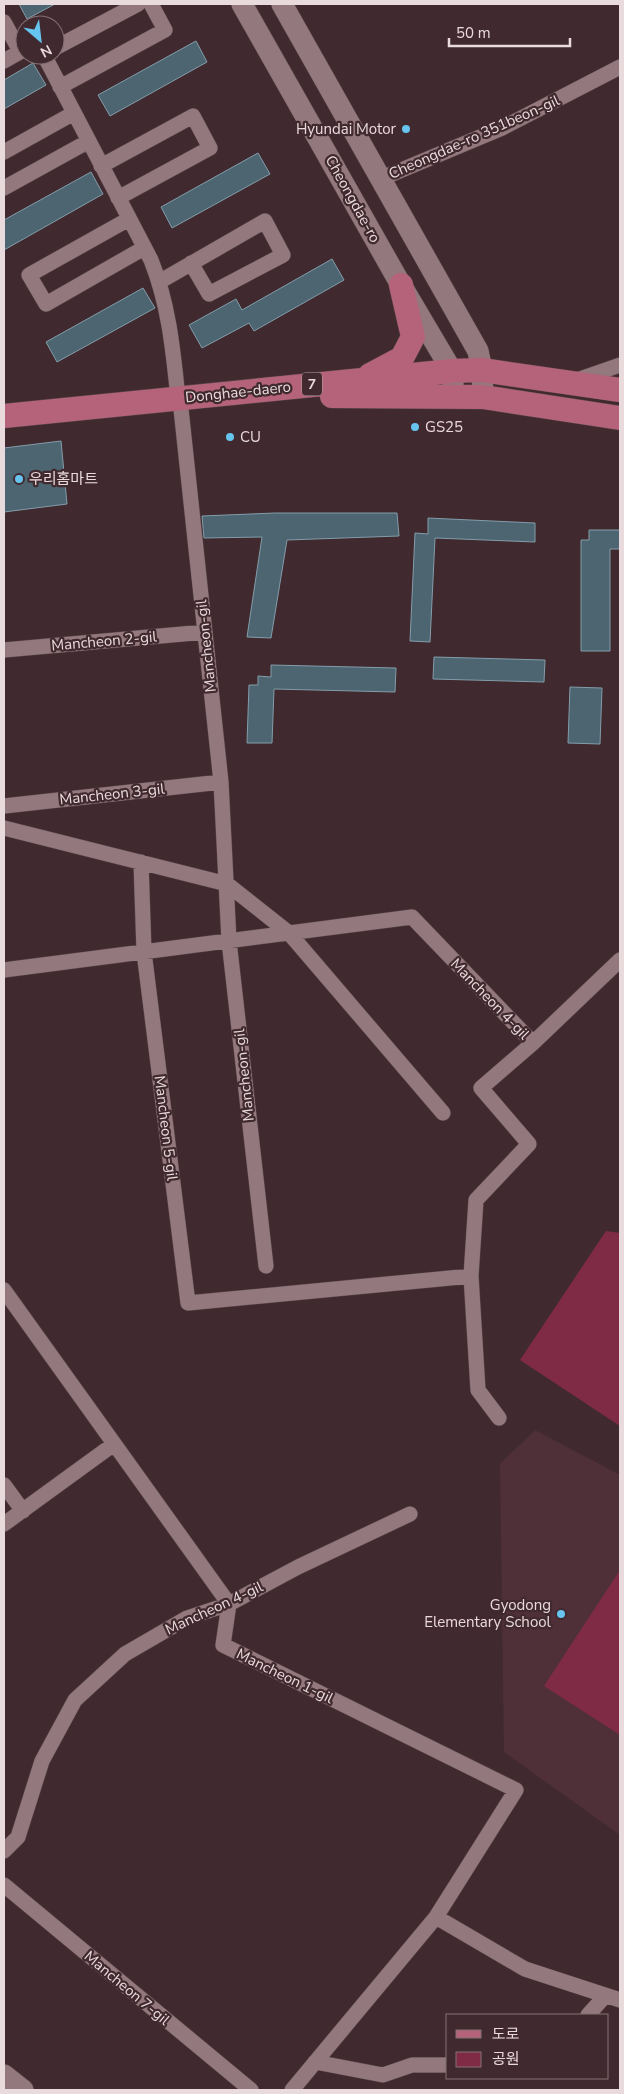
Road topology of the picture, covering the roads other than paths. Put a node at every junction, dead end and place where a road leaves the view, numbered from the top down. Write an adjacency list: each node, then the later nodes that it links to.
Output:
1 (138, 4): 7 (street)
2 (150, 4): 12 (street)
3 (242, 4): 24 (street, Cheongdae-ro)
4 (282, 4): 17 (street)
5 (4, 22): 6 (street)
6 (15, 42)
7 (65, 43)
8 (15, 54): 9 (street)
9 (4, 60)
10 (49, 65): 12 (street, Mancheon-gil)
11 (620, 68): 17 (street, Cheongdae-ro 351beon-gil)
12 (60, 86): 13 (street, Mancheon-gil)
13 (74, 113): 14 (street, Mancheon-gil); 15 (street)
14 (89, 141): 16 (street, Mancheon-gil); 18 (street)
15 (4, 152)
16 (101, 166): 19 (street, Mancheon-gil); 19 (street)
17 (380, 179): 27 (street)
18 (4, 188)
19 (118, 198): 20 (street, Mancheon-gil)
20 (129, 219): 21 (street, Mancheon-gil); 21 (street)
21 (144, 248): 23 (street, Mancheon-gil)
22 (191, 263): 22 (street); 23 (street)
23 (159, 282): 33 (street, Mancheon-gil)
24 (401, 285): 26 (street, Cheongdae-ro); 28 (main road)
25 (620, 365): 29 (street)
26 (452, 370): 27 (main road, Donghae-daero / 7); 28 (main road, Donghae-daero / 7); 31 (street, Cheongdae-ro)
27 (482, 370): 29 (main road, Donghae-daero / 7); 32 (street)
28 (363, 379): 33 (main road, Donghae-daero / 7)
29 (571, 382): 30 (main road, Donghae-daero / 7)
30 (620, 390)
31 (454, 397): 32 (main road, Donghae-daero / 7); 33 (main road, Donghae-daero / 7)
32 (483, 397): 35 (main road, Donghae-daero / 7)
33 (180, 404): 34 (main road, Donghae-daero / 7); 36 (main road, Donghae-daero / 7); 37 (street, Mancheon-gil)
34 (4, 416)
35 (620, 418)
36 (4, 425)
37 (205, 632): 38 (street, Mancheon 2-gil); 39 (street, Mancheon-gil)
38 (4, 650)
39 (220, 782): 40 (street, Mancheon 3-gil); 43 (street, Mancheon-gil)
40 (4, 806)
41 (4, 828): 42 (street)
42 (141, 862): 43 (street); 46 (street, Mancheon 5-gil)
43 (228, 884): 44 (street); 45 (street, Mancheon-gil)
44 (289, 933): 45 (street); 49 (street, Mancheon 4-gil); 50 (street)
45 (229, 941): 46 (street); 51 (street, Mancheon-gil)
46 (144, 952): 48 (street); 52 (street, Mancheon 5-gil)
47 (620, 960): 49 (street)
48 (4, 970)
49 (533, 1044): 52 (street, Mancheon 4-gil)
50 (443, 1113)
51 (266, 1266)
52 (471, 1276): 54 (street, Mancheon 4-gil)
53 (4, 1290): 55 (street)
54 (499, 1418)
55 (114, 1444): 57 (street); 60 (street)
56 (4, 1485): 57 (street)
57 (23, 1512): 59 (street)
58 (410, 1514): 60 (street, Mancheon 4-gil)
59 (4, 1524)
60 (228, 1604): 61 (street, Mancheon 4-gil); 63 (street, Mancheon 1-gil)
61 (4, 1851)
62 (4, 1885): 71 (street, Mancheon 7-gil)
63 (436, 1917): 64 (street); 67 (street, Mancheon 1-gil)
64 (605, 1996): 65 (street); 66 (street)
65 (620, 2000)
66 (589, 2014)
67 (315, 2062): 68 (street); 72 (street, Mancheon 1-gil)
68 (446, 2065)
69 (4, 2075): 70 (street)
70 (24, 2090)
71 (251, 2090)
72 (292, 2090)

